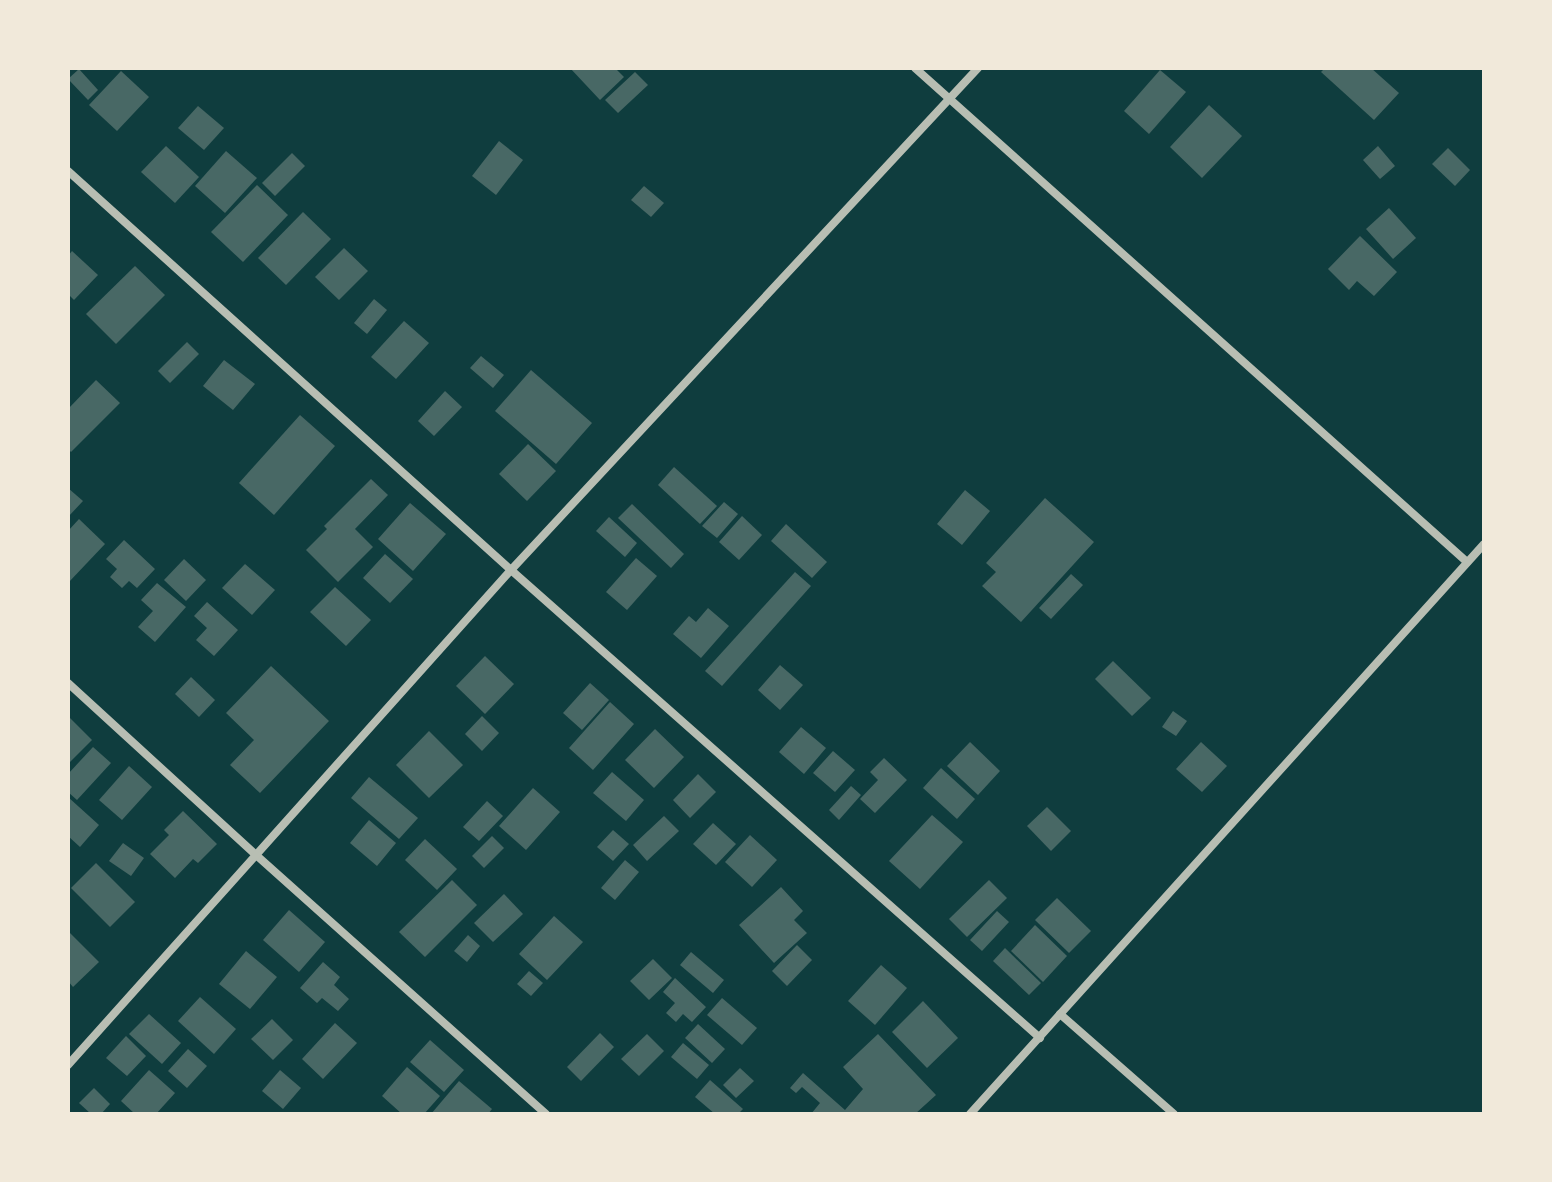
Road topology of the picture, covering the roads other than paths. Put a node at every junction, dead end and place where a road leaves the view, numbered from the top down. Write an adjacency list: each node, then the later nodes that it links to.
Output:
1 (915, 68): 3 (street)
2 (978, 68): 3 (street)
3 (949, 100): 6 (street); 7 (street)
4 (68, 171): 7 (street)
5 (1484, 544): 6 (street)
6 (1467, 562): 10 (street)
7 (511, 570): 9 (street); 11 (street)
8 (68, 683): 9 (street)
9 (256, 855): 12 (street); 13 (street)
10 (1060, 1014): 11 (street); 15 (street)
11 (1040, 1038): 14 (street)
12 (68, 1065)
13 (546, 1114)
14 (970, 1114)
15 (1174, 1114)

